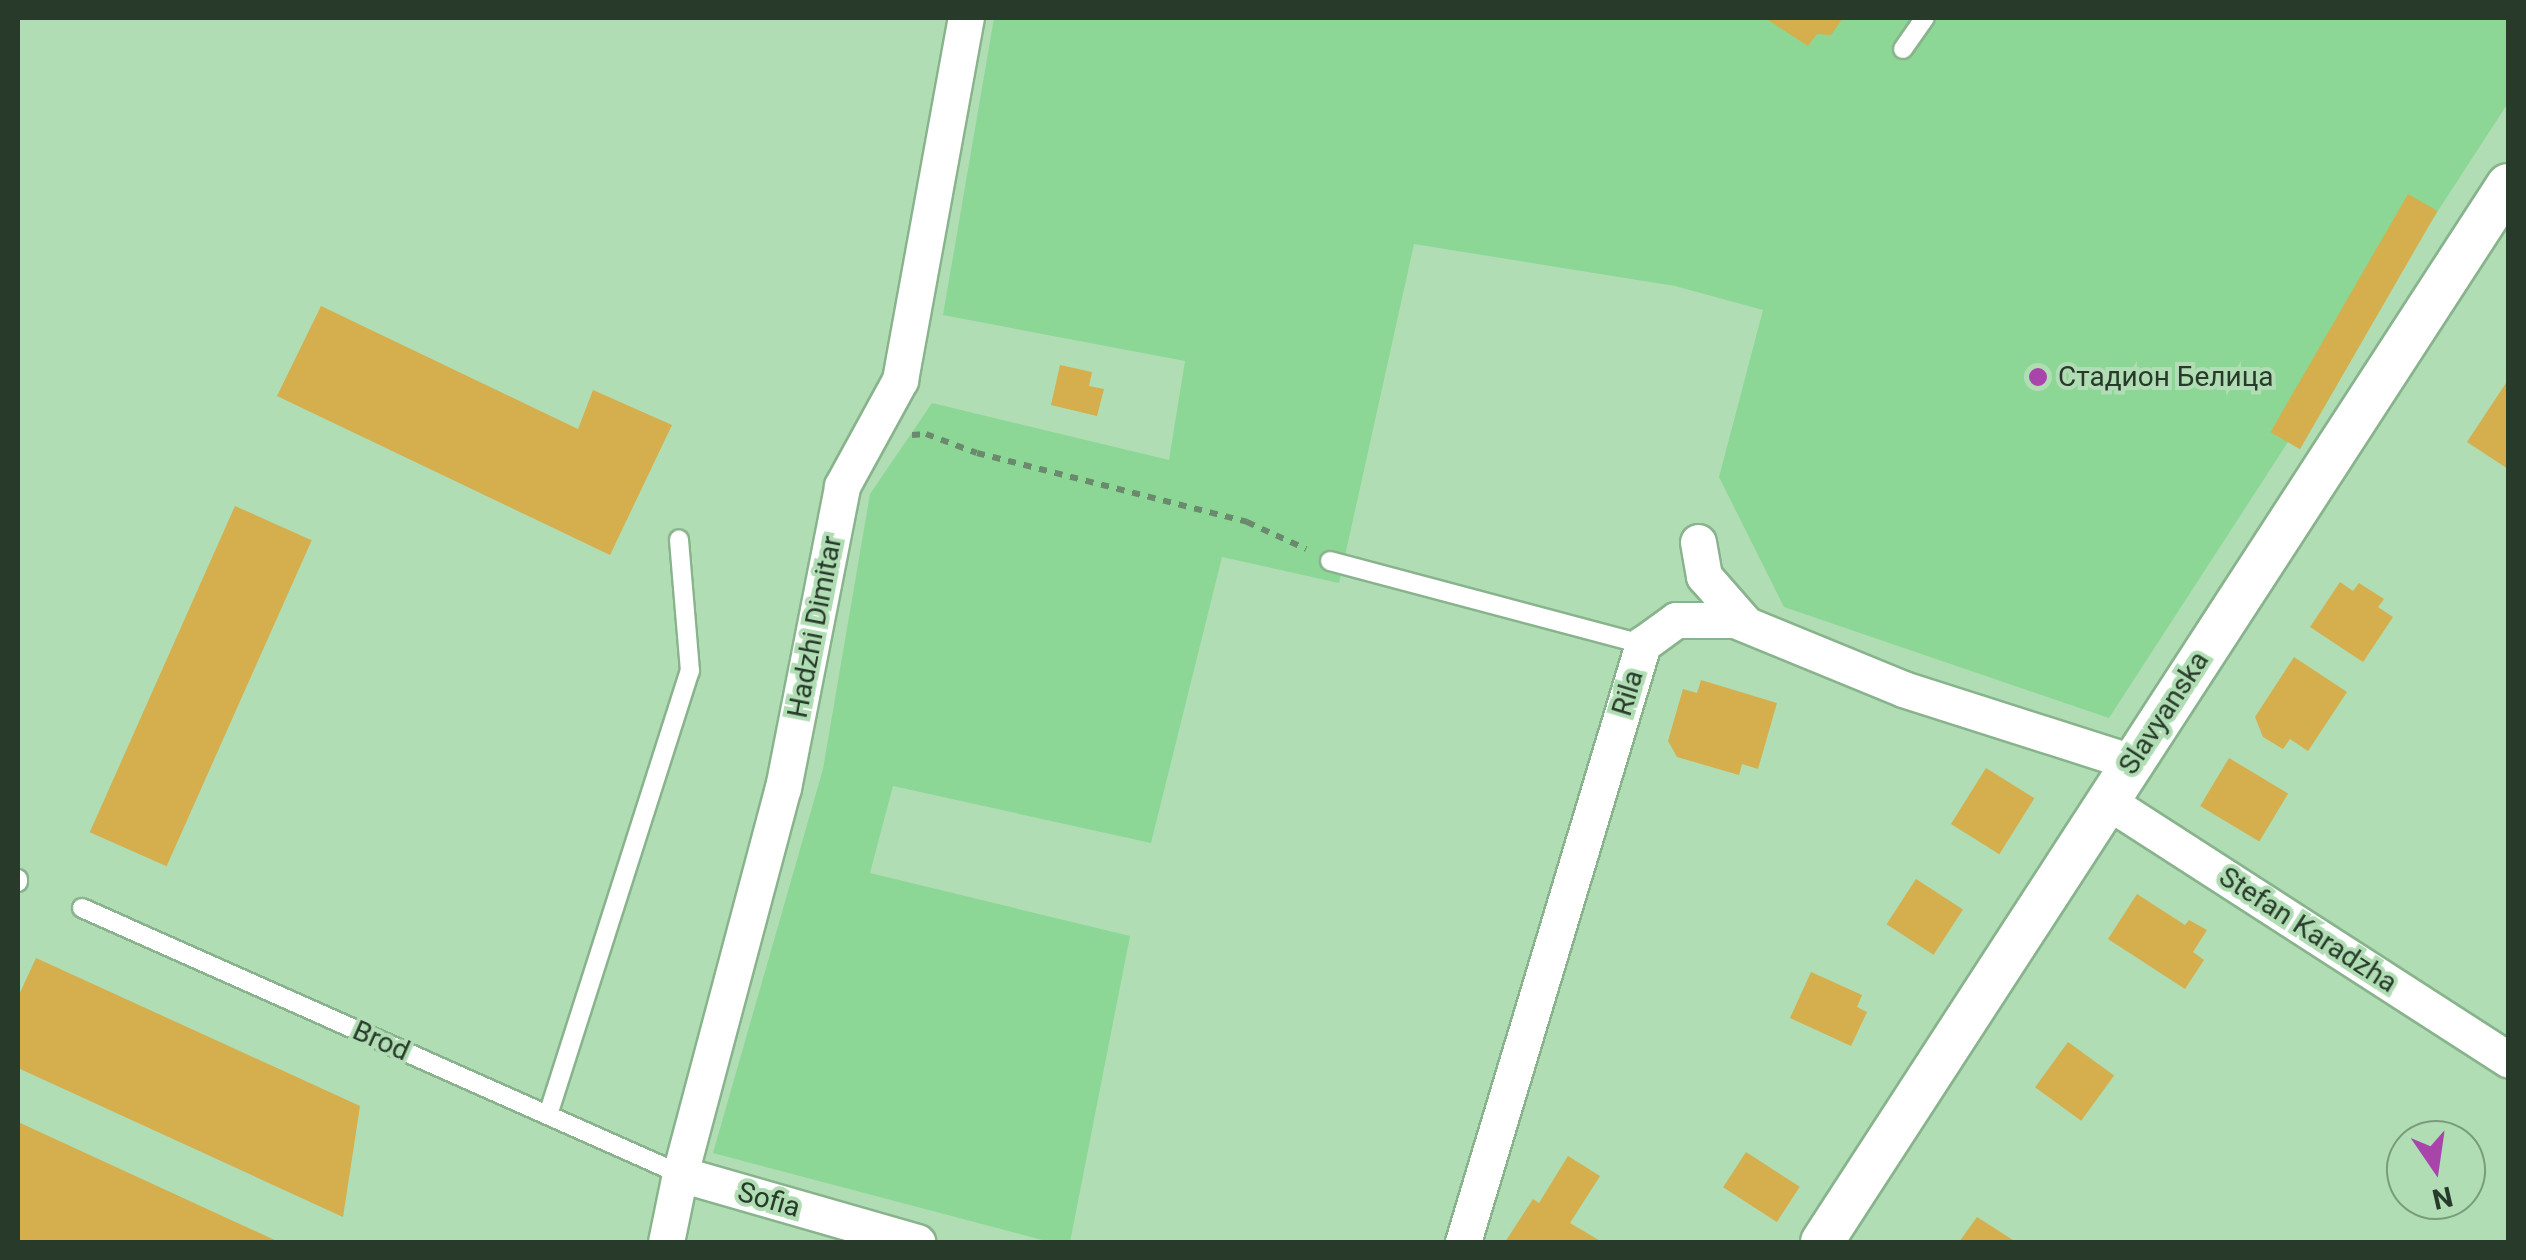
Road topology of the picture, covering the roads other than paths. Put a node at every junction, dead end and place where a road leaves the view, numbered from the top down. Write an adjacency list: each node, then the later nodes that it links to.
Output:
1 (966, 18): 15 (street, Hadzhi Dimitar)
2 (1924, 18): 3 (lane)
3 (1904, 49)
4 (2508, 184): 10 (street, Slavyanska)
5 (679, 539): 14 (lane)
6 (1698, 542): 8 (street)
7 (1330, 560): 9 (lane)
8 (1746, 624): 9 (street, Rila); 10 (street, Rila)
9 (1643, 644): 18 (street, Rila)
10 (2132, 762): 11 (street, Slavyanska)
11 (2107, 800): 13 (street, Stefan Karadzha); 19 (street, Slavyanska)
12 (82, 908): 14 (lane, Brod)
13 (2508, 1059)
14 (548, 1115): 15 (lane, Brod)
15 (680, 1174): 16 (street, Hadzhi Dimitar); 17 (street, Sofia)
16 (666, 1242)
17 (917, 1242)
18 (1464, 1242)
19 (1822, 1242)

